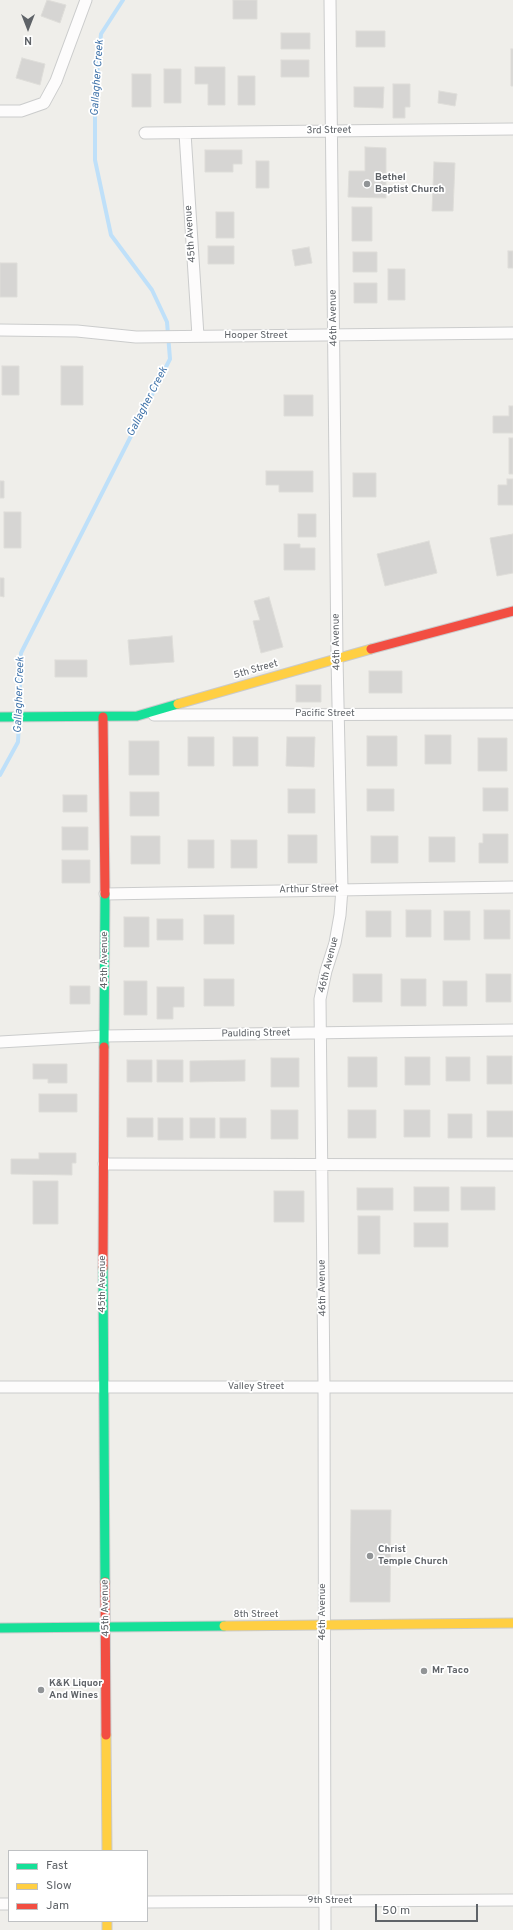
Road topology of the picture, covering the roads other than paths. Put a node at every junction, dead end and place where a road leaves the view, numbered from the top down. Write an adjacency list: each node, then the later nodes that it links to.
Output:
1 (86, 0): 3 (street)
2 (330, 0): 5 (street, 46th Avenue)
3 (0, 111)
4 (513, 130): 5 (street, 3rd Street)
5 (331, 131): 7 (street, 3rd Street); 10 (street, 46th Avenue)
6 (145, 133): 7 (street, 3rd Street)
7 (185, 133): 11 (street, 45th Avenue)
8 (0, 330): 11 (street, Hooper Street)
9 (513, 333): 10 (street, Hooper Street)
10 (334, 335): 11 (street, Hooper Street); 13 (street, 46th Avenue)
11 (192, 336)
12 (513, 611): 13 (street, 5th Street)
13 (337, 658): 14 (street, 46th Avenue); 17 (street, 5th Street)
14 (339, 714): 15 (street, Pacific Street); 17 (street, Pacific Street); 20 (street, 46th Avenue)
15 (513, 714)
16 (2, 716): 18 (street, 5th Street)
17 (137, 716): 18 (street, 5th Street)
18 (103, 717): 21 (street, 45th Avenue)
19 (513, 887): 20 (street, Arthur Street)
20 (342, 889): 21 (street, Arthur Street); 23 (street, 46th Avenue)
21 (105, 894): 24 (street, 45th Avenue)
22 (513, 1030): 23 (street, Paulding Street)
23 (320, 1033): 24 (street, Paulding Street); 27 (street, 46th Avenue)
24 (104, 1036): 25 (street, Paulding Street); 26 (street, 45th Avenue)
25 (0, 1042)
26 (104, 1164): 27 (street); 31 (street, 45th Avenue)
27 (321, 1164): 28 (street); 29 (street, 46th Avenue)
28 (513, 1165)
29 (324, 1386): 31 (street, Valley Street); 32 (street, Valley Street); 34 (street, 46th Avenue)
30 (0, 1387): 31 (street, Valley Street)
31 (103, 1387): 35 (street, 45th Avenue)
32 (513, 1387)
33 (513, 1623): 34 (street, 8th Street)
34 (323, 1625): 35 (street, 8th Street); 39 (street, 46th Avenue)
35 (106, 1626): 36 (street, 8th Street); 37 (street, 45th Avenue)
36 (0, 1628)
37 (107, 1850)
38 (513, 1900): 39 (street, 9th Street)
39 (325, 1901): 40 (street, 9th Street); 41 (street, 46th Avenue)
40 (148, 1902)
41 (325, 1930)

